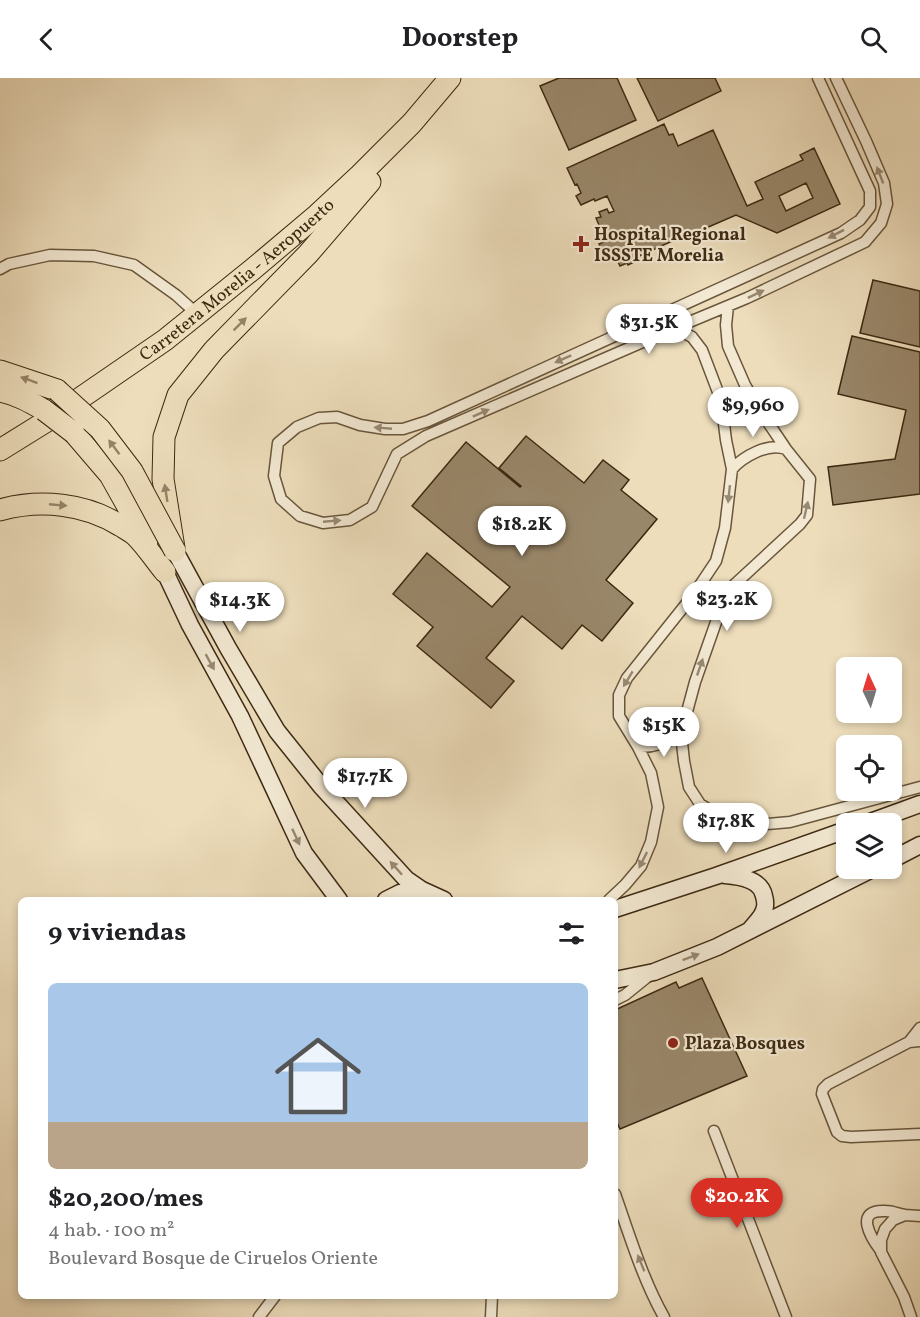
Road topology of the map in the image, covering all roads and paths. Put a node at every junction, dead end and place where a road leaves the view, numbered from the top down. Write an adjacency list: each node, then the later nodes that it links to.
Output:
1 (450, 78): 4 (highway, Carretera Morelia - Aeropuerto)
2 (818, 78): 8 (street, one-way to 8)
3 (837, 78): 6 (street, one-way to 3)
4 (412, 123): 7 (highway, Carretera Morelia - Aeropuerto); 15 (highway, one-way to 4)
5 (0, 269): 7 (street)
6 (728, 306): 8 (street); 11 (street)
7 (197, 314): 12 (highway, Carretera Morelia - Aeropuerto)
8 (675, 328): 13 (street)
9 (0, 371): 15 (highway, one-way to 9, bridge)
10 (0, 391): 16 (highway, bridge)
11 (786, 449): 13 (street); 17 (street, one-way to 11)
12 (0, 450)
13 (732, 469): 18 (street, one-way to 18)
14 (0, 510): 16 (highway, one-way to 16)
15 (175, 551): 27 (street, one-way to 15)
16 (165, 572): 28 (street, one-way to 28)
17 (681, 734): 18 (street); 19 (street)
18 (638, 747): 31 (street, one-way to 31)
19 (920, 788)
20 (920, 804): 21 (street)
21 (895, 813)
22 (836, 833): 25 (street)
23 (920, 845): 24 (street)
24 (902, 854)
25 (720, 874): 32 (street); 33 (street)
26 (853, 879): 33 (street)
27 (422, 890): 29 (street); 30 (street)
28 (337, 897)
29 (392, 897)
30 (437, 897)
31 (612, 897)
32 (618, 908)
33 (747, 933): 34 (street, one-way to 33)
34 (654, 972): 35 (street); 36 (street)
35 (618, 979)
36 (618, 998)
37 (920, 1028): 38 (street)
38 (915, 1041): 40 (street)
39 (714, 1131): 50 (street)
40 (920, 1134)
41 (618, 1203): 49 (street, one-way to 41)
42 (905, 1215): 43 (street); 44 (street); 44 (street)
43 (920, 1216)
44 (881, 1252): 51 (street)
45 (273, 1299): 47 (street)
46 (492, 1299): 48 (street)
47 (259, 1317)
48 (491, 1317)
49 (664, 1317)
50 (786, 1317)
51 (911, 1317)

